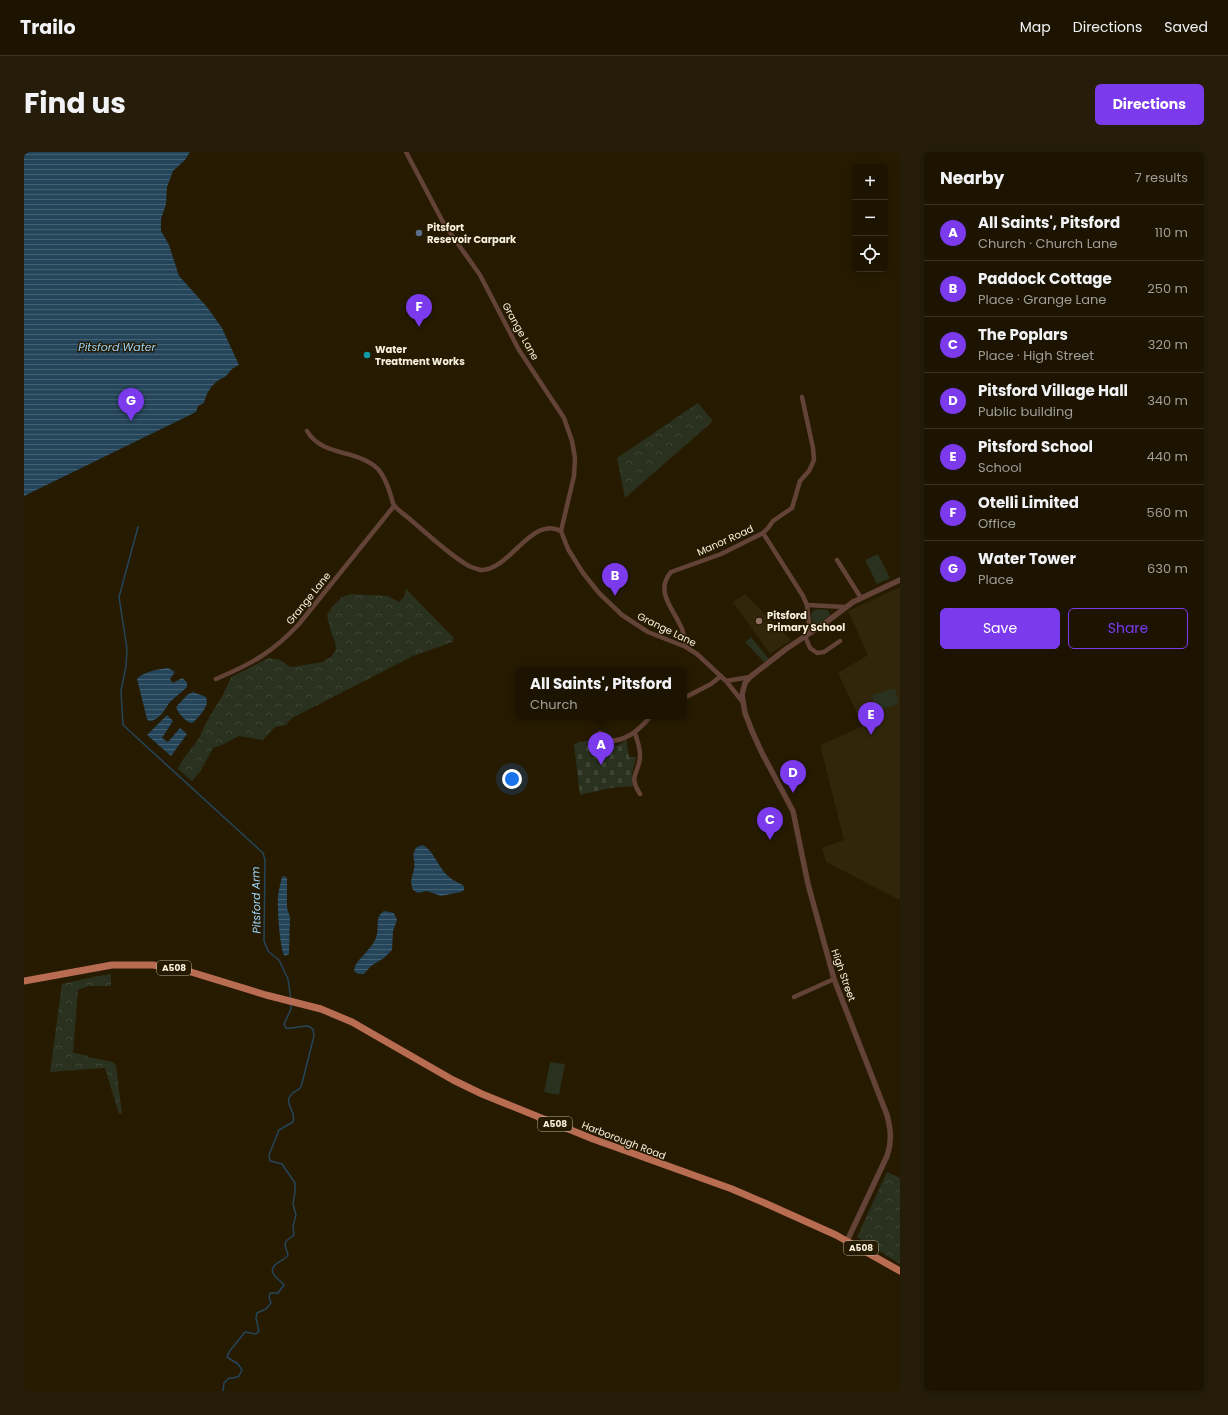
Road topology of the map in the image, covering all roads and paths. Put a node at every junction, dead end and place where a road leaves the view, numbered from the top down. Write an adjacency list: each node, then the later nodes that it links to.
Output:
1 (406, 152): 5 (street, Grange Lane)
2 (802, 397): 6 (street)
3 (307, 431): 4 (street)
4 (394, 506): 5 (street); 18 (street, Grange Lane)
5 (561, 531): 15 (street, Grange Lane)
6 (763, 533): 10 (street, Manor Road); 15 (street, Manor Road)
7 (837, 560): 9 (street)
8 (900, 580): 9 (street)
9 (861, 598): 11 (street)
10 (807, 605): 11 (street); 12 (street, Manor Road)
11 (846, 607): 12 (street)
12 (810, 633): 13 (street)
13 (805, 636): 14 (street); 17 (street)
14 (840, 641)
15 (686, 647): 16 (street, Grange Lane)
16 (721, 676): 19 (street, Grange Lane); 20 (street)
17 (750, 677): 19 (street); 21 (street)
18 (216, 679)
19 (726, 681): 21 (street, Grange Lane)
20 (687, 696)
21 (742, 702): 26 (street, High Street)
22 (648, 719): 24 (street)
23 (600, 733): 24 (street)
24 (635, 733): 25 (street)
25 (640, 794)
26 (834, 979): 28 (street); 29 (street, High Street)
27 (24, 981): 29 (highway, Harborough Road / A508)
28 (794, 997)
29 (847, 1240): 30 (highway, Harborough Road / A508)
30 (900, 1271)

